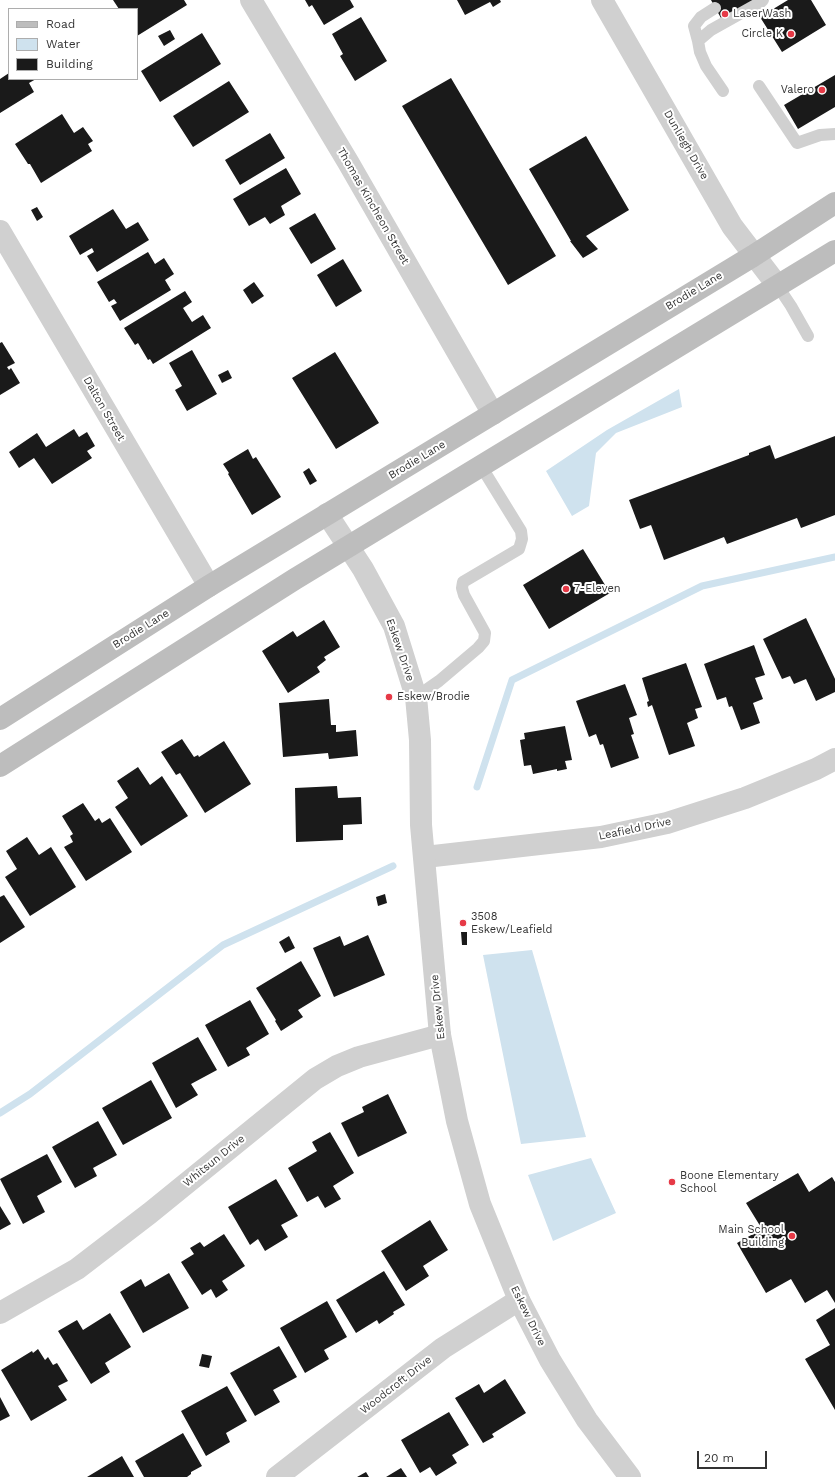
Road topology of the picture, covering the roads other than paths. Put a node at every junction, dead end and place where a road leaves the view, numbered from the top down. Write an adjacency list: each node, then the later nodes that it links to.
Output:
1 (251, 0): 15 (street, Thomas Kincheon Street)
2 (602, 0): 12 (street, Dunliegh Drive)
3 (763, 0): 5 (lane)
4 (716, 8): 5 (lane)
5 (698, 40): 7 (lane)
6 (759, 86): 8 (lane)
7 (723, 91)
8 (835, 134)
9 (835, 203): 12 (main road, Brodie Lane)
10 (0, 231): 19 (street, Dalton Street)
11 (835, 251): 13 (main road)
12 (753, 256): 13 (street, Dunliegh Drive); 15 (main road, Brodie Lane)
13 (777, 286): 14 (lane); 16 (main road)
14 (808, 336)
15 (493, 414): 17 (main road, Brodie Lane)
16 (481, 466): 18 (main road); 20 (lane)
17 (327, 514): 18 (street, Eskew Drive); 19 (main road, Brodie Lane)
18 (348, 546): 20 (street, Eskew Drive); 23 (main road)
19 (209, 586): 21 (main road, Brodie Lane)
20 (416, 697): 24 (street, Eskew Drive)
21 (0, 719)
22 (835, 759): 24 (street, Leafield Drive)
23 (0, 766)
24 (424, 857): 25 (street, Eskew Drive)
25 (440, 1035): 26 (street, Eskew Drive); 27 (street, Whitsun Drive)
26 (519, 1300): 28 (street, Woodcroft Drive); 29 (street, Eskew Drive)
27 (0, 1313)
28 (278, 1477)
29 (630, 1477)

